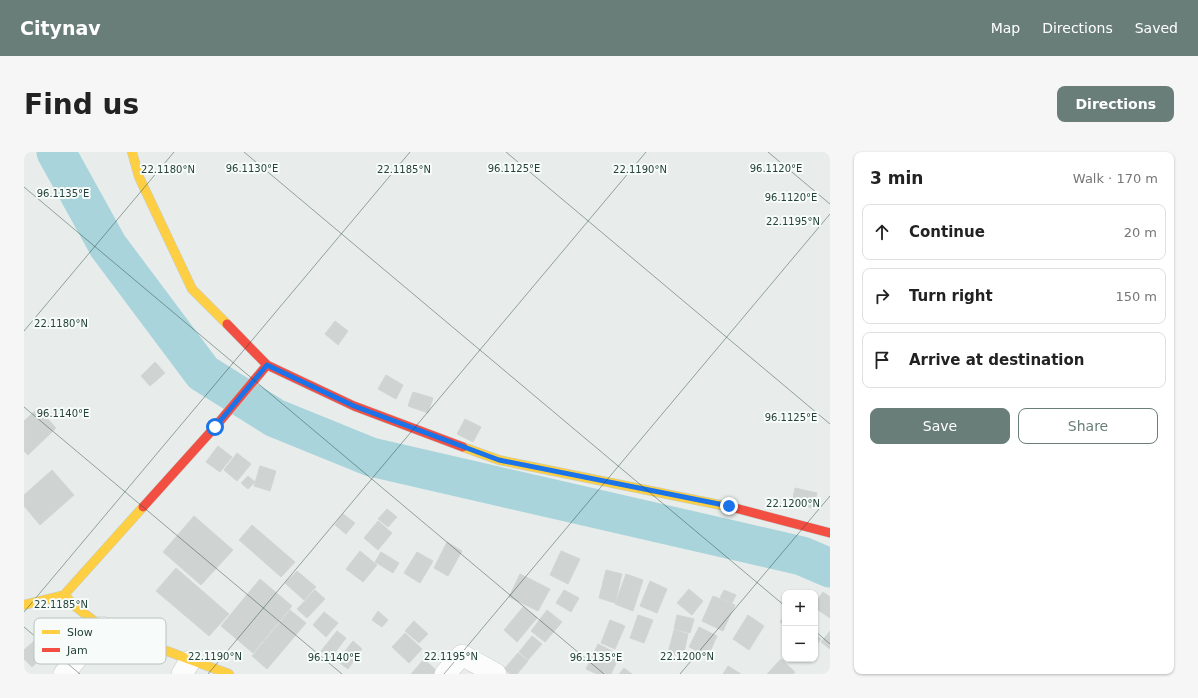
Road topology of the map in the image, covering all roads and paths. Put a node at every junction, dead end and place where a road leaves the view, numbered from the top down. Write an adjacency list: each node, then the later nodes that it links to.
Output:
1 (132, 152): 2 (street)
2 (267, 365): 3 (street); 4 (street)
3 (830, 533)
4 (64, 595): 5 (street); 6 (street)
5 (24, 605)
6 (90, 618)
7 (166, 658): 9 (street)
8 (72, 664): 10 (street)
9 (186, 668): 11 (street)
10 (64, 674)
11 (229, 674)
12 (445, 674): 13 (street)
13 (496, 674)

